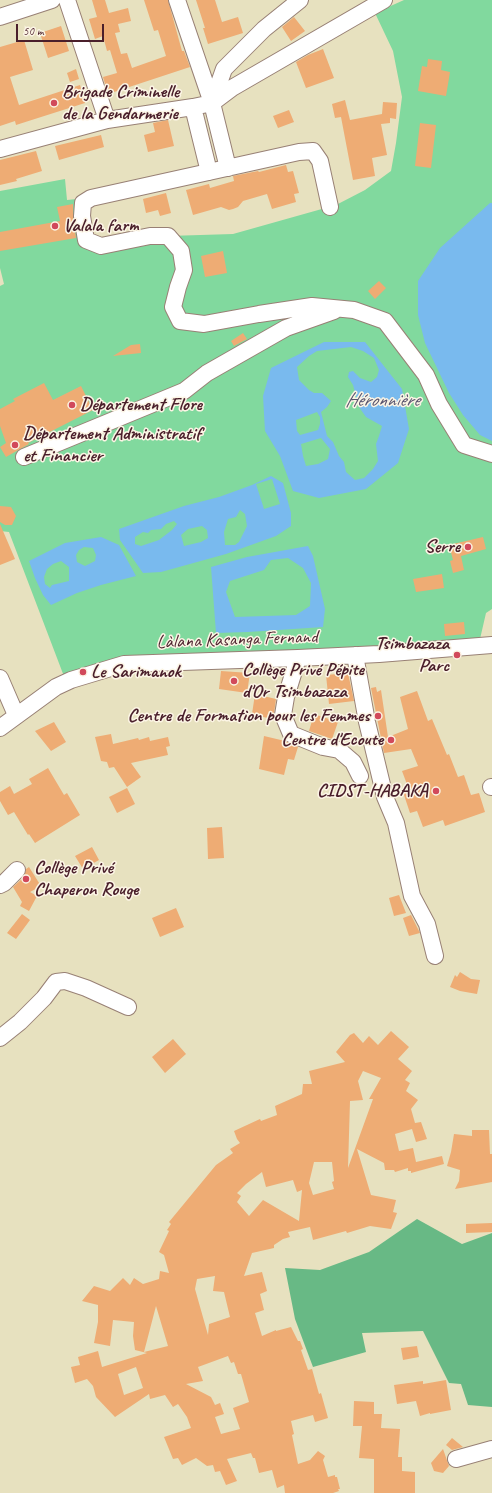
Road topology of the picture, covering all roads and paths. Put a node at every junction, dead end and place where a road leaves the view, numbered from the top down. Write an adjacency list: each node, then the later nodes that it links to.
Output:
1 (52, 0): 6 (street)
2 (67, 0): 9 (street)
3 (177, 0): 7 (street)
4 (300, 0): 7 (street)
5 (384, 0): 7 (street)
6 (0, 17)
7 (212, 102): 8 (street); 11 (street)
8 (193, 107): 9 (street); 12 (street)
9 (107, 120): 10 (street)
10 (0, 149)
11 (228, 168): 12 (street); 13 (street)
12 (209, 172): 14 (street)
13 (330, 207)
14 (339, 309): 15 (street); 16 (street)
15 (492, 454)
16 (24, 458)
17 (491, 648): 18 (street, Làlana Kasanga Fernand)
18 (355, 655): 19 (street, Làlana Kasanga Fernand); 26 (street)
19 (298, 658): 21 (street, Làlana Kasanga Fernand); 23 (street)
20 (0, 678): 21 (street)
21 (16, 715): 22 (street, Làlana Kasanga Fernand)
22 (0, 728)
23 (360, 776)
24 (17, 870): 25 (street)
25 (0, 885)
26 (436, 956)
27 (128, 1007): 28 (street)
28 (0, 1038)
29 (492, 1449): 30 (street)
30 (456, 1459)

